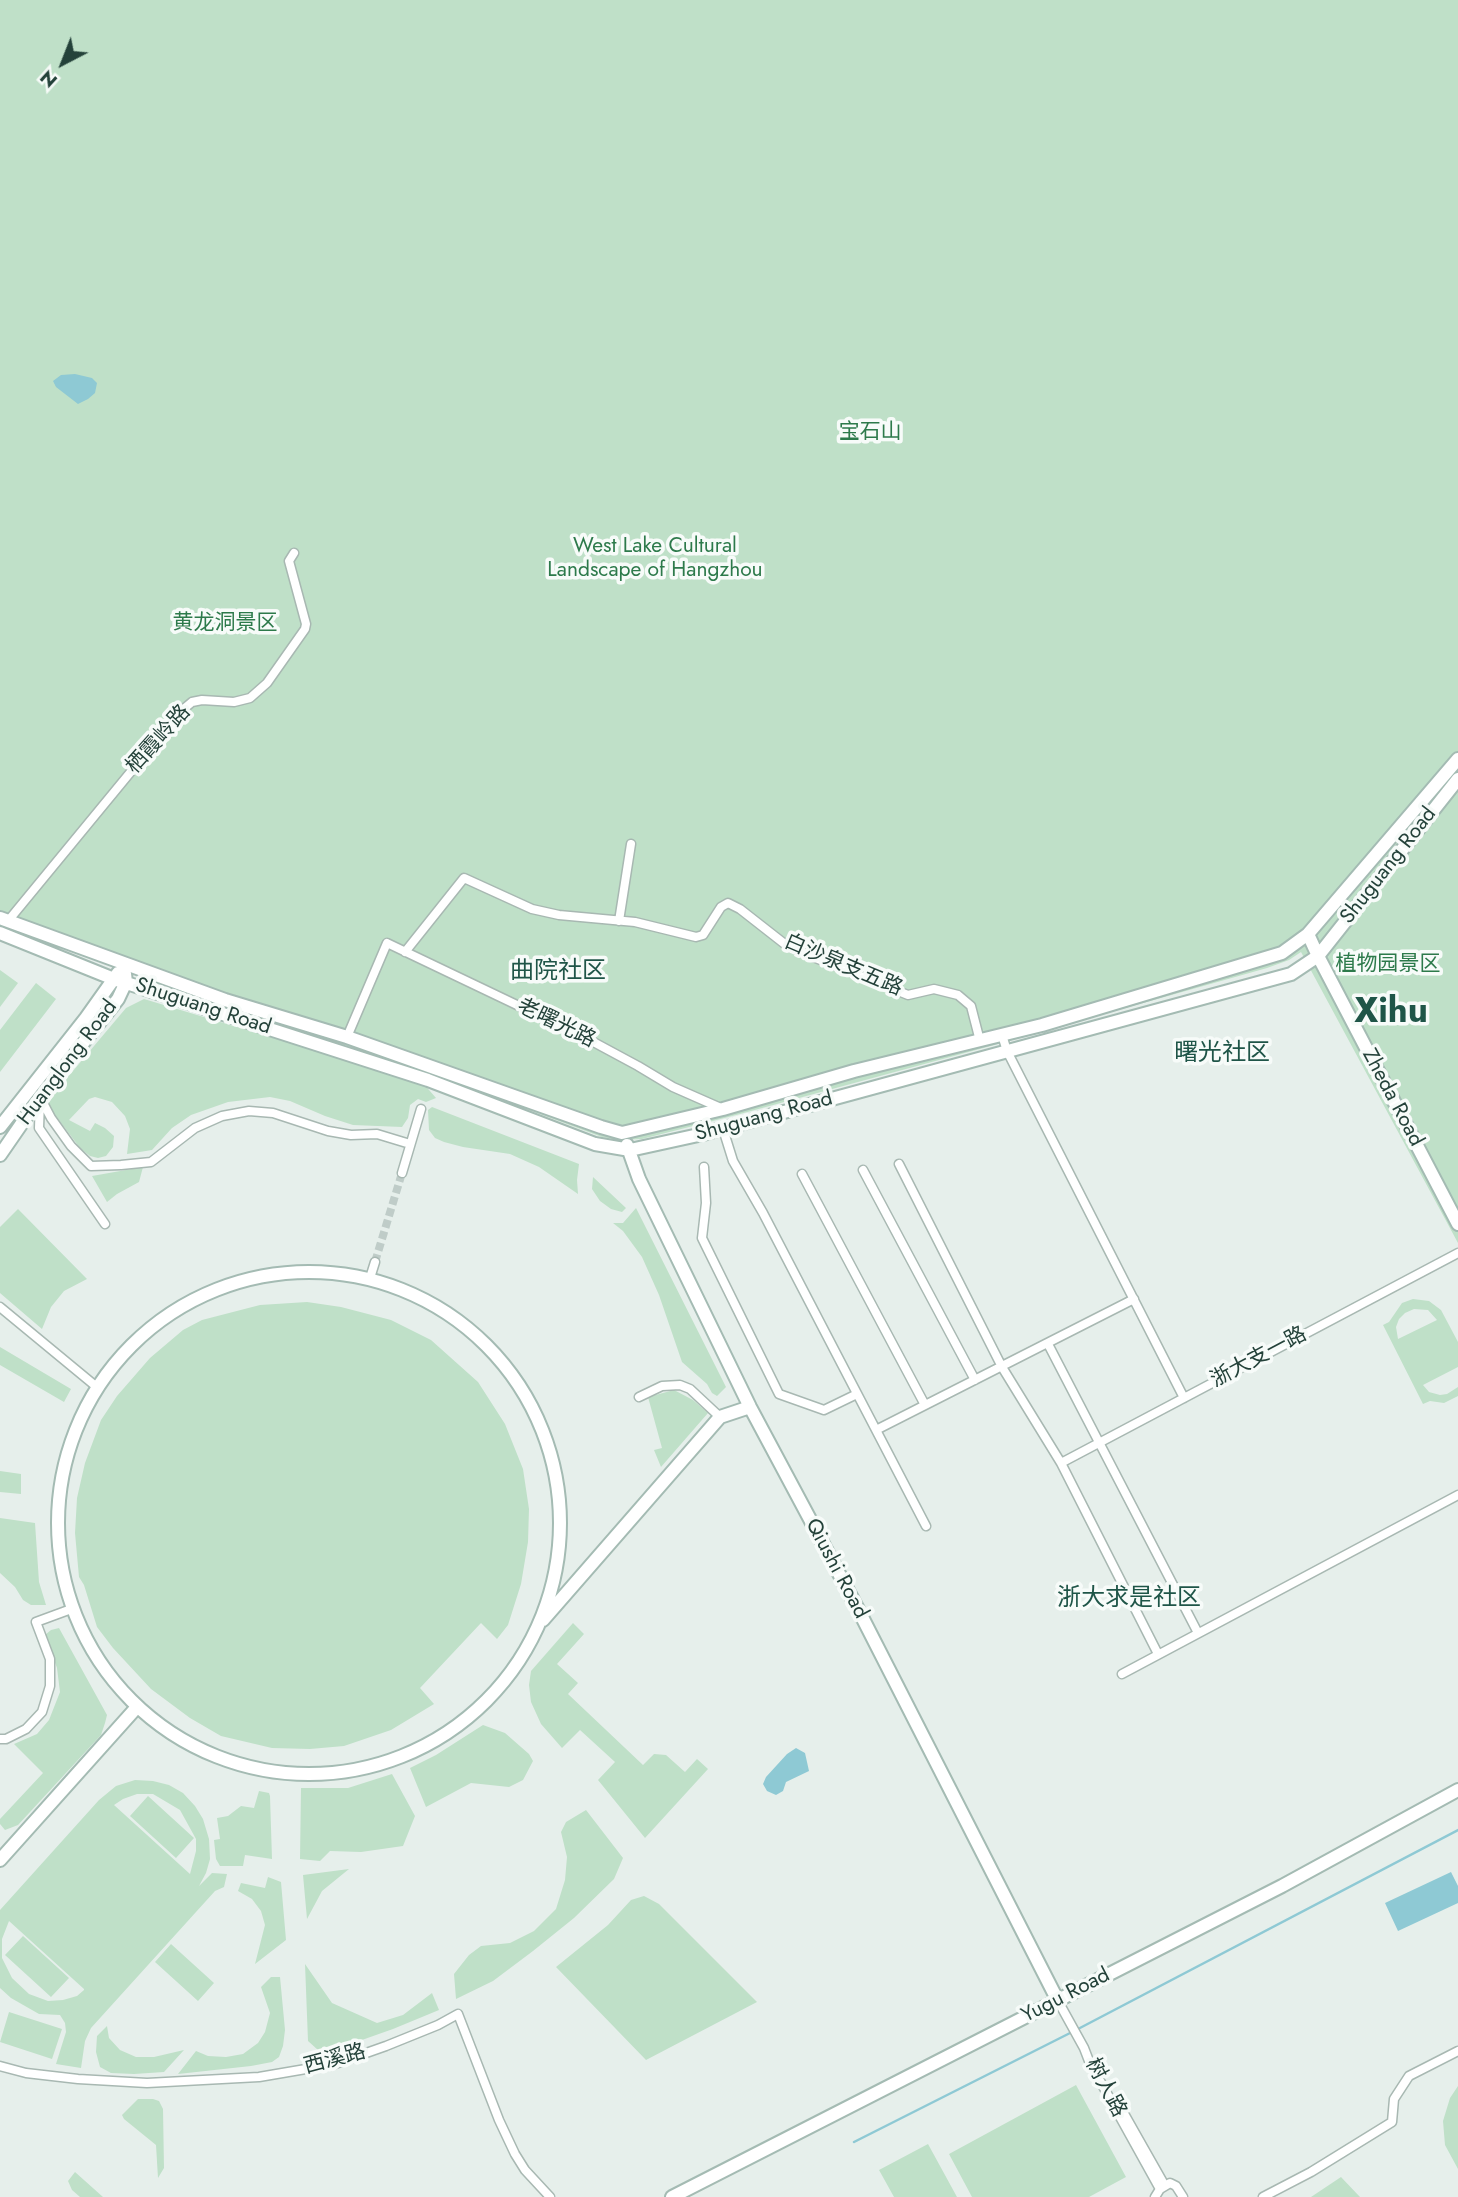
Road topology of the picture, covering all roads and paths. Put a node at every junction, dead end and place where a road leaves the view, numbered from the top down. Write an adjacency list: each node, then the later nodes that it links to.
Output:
1 (294, 553): 5 (street, 栖霞岭路)
2 (1458, 759): 8 (main road, Shuguang Road)
3 (1458, 779): 10 (main road, Shuguang Road)
4 (631, 844): 6 (street)
5 (4, 919): 11 (main road, Shuguang Road)
6 (619, 921): 9 (street); 15 (street, 白沙泉支五路)
7 (0, 933): 12 (main road, Shuguang Road)
8 (1308, 934): 10 (main road, Zheda Road); 13 (main road, Shuguang Road)
9 (405, 952): 14 (street, 老曙光路); 19 (street, 老曙光路)
10 (1318, 956): 16 (main road, Shuguang Road); 32 (main road, Zheda Road)
11 (124, 963): 12 (main road, Huanglong Road); 14 (main road, Shuguang Road)
12 (120, 981): 17 (main road, Huanglong Road); 20 (main road, Huanglong Road); 24 (main road, Shuguang Road)
13 (1002, 1035): 15 (main road, Shuguang Road); 16 (street)
14 (347, 1037): 22 (main road, Shuguang Road)
15 (980, 1041): 19 (main road, Shuguang Road)
16 (1007, 1051): 21 (main road, Shuguang Road); 36 (street)
17 (40, 1097): 23 (street); 25 (main road, Huanglong Road); 31 (street)
18 (421, 1109): 23 (street)
19 (723, 1109): 22 (main road, Shuguang Road)
20 (0, 1127)
21 (723, 1129): 24 (main road, Shuguang Road); 42 (street)
22 (622, 1133): 24 (main road, Qiushi Road)
23 (410, 1144): 29 (street)
24 (629, 1150): 46 (main road, Qiushi Road)
25 (0, 1155)
26 (899, 1164): 39 (street)
27 (704, 1167): 42 (street)
28 (863, 1170): 40 (street)
29 (402, 1173)
30 (802, 1174): 45 (street)
31 (105, 1224)
32 (1458, 1224)
33 (1458, 1253): 44 (street, 浙大支一路)
34 (374, 1262): 35 (street)
35 (370, 1278): 41 (main road); 54 (main road)
36 (1134, 1299): 38 (street); 44 (street)
37 (0, 1307): 41 (street)
38 (1048, 1344): 39 (street); 49 (street)
39 (1002, 1367): 40 (street); 50 (street)
40 (975, 1380): 45 (street)
41 (97, 1388): 53 (main road)
42 (857, 1394): 48 (street)
43 (639, 1397): 47 (street)
44 (1184, 1398): 49 (street, 浙大支一路)
45 (925, 1405): 48 (street)
46 (750, 1407): 47 (main road); 62 (main road, Qiushi Road)
47 (720, 1417): 54 (main road)
48 (876, 1430): 52 (street)
49 (1101, 1442): 50 (street, 浙大支一路); 55 (street)
50 (1061, 1463): 56 (street)
51 (1458, 1495): 55 (street)
52 (926, 1525)
53 (74, 1608): 58 (main road); 59 (street)
54 (540, 1624): 58 (main road)
55 (1198, 1633): 56 (street)
56 (1158, 1654): 57 (street)
57 (1122, 1674)
58 (137, 1707): 61 (main road)
59 (0, 1739)
60 (1458, 1790): 62 (main road, Yugu Road)
61 (2, 1853)
62 (1058, 2001): 65 (street, 树人路); 67 (main road, Yugu Road)
63 (1458, 2051): 69 (street)
64 (0, 2066): 66 (street, 西溪路)
65 (1160, 2191): 68 (street)
66 (550, 2197)
67 (672, 2197)
68 (1183, 2197)
69 (1263, 2197)

